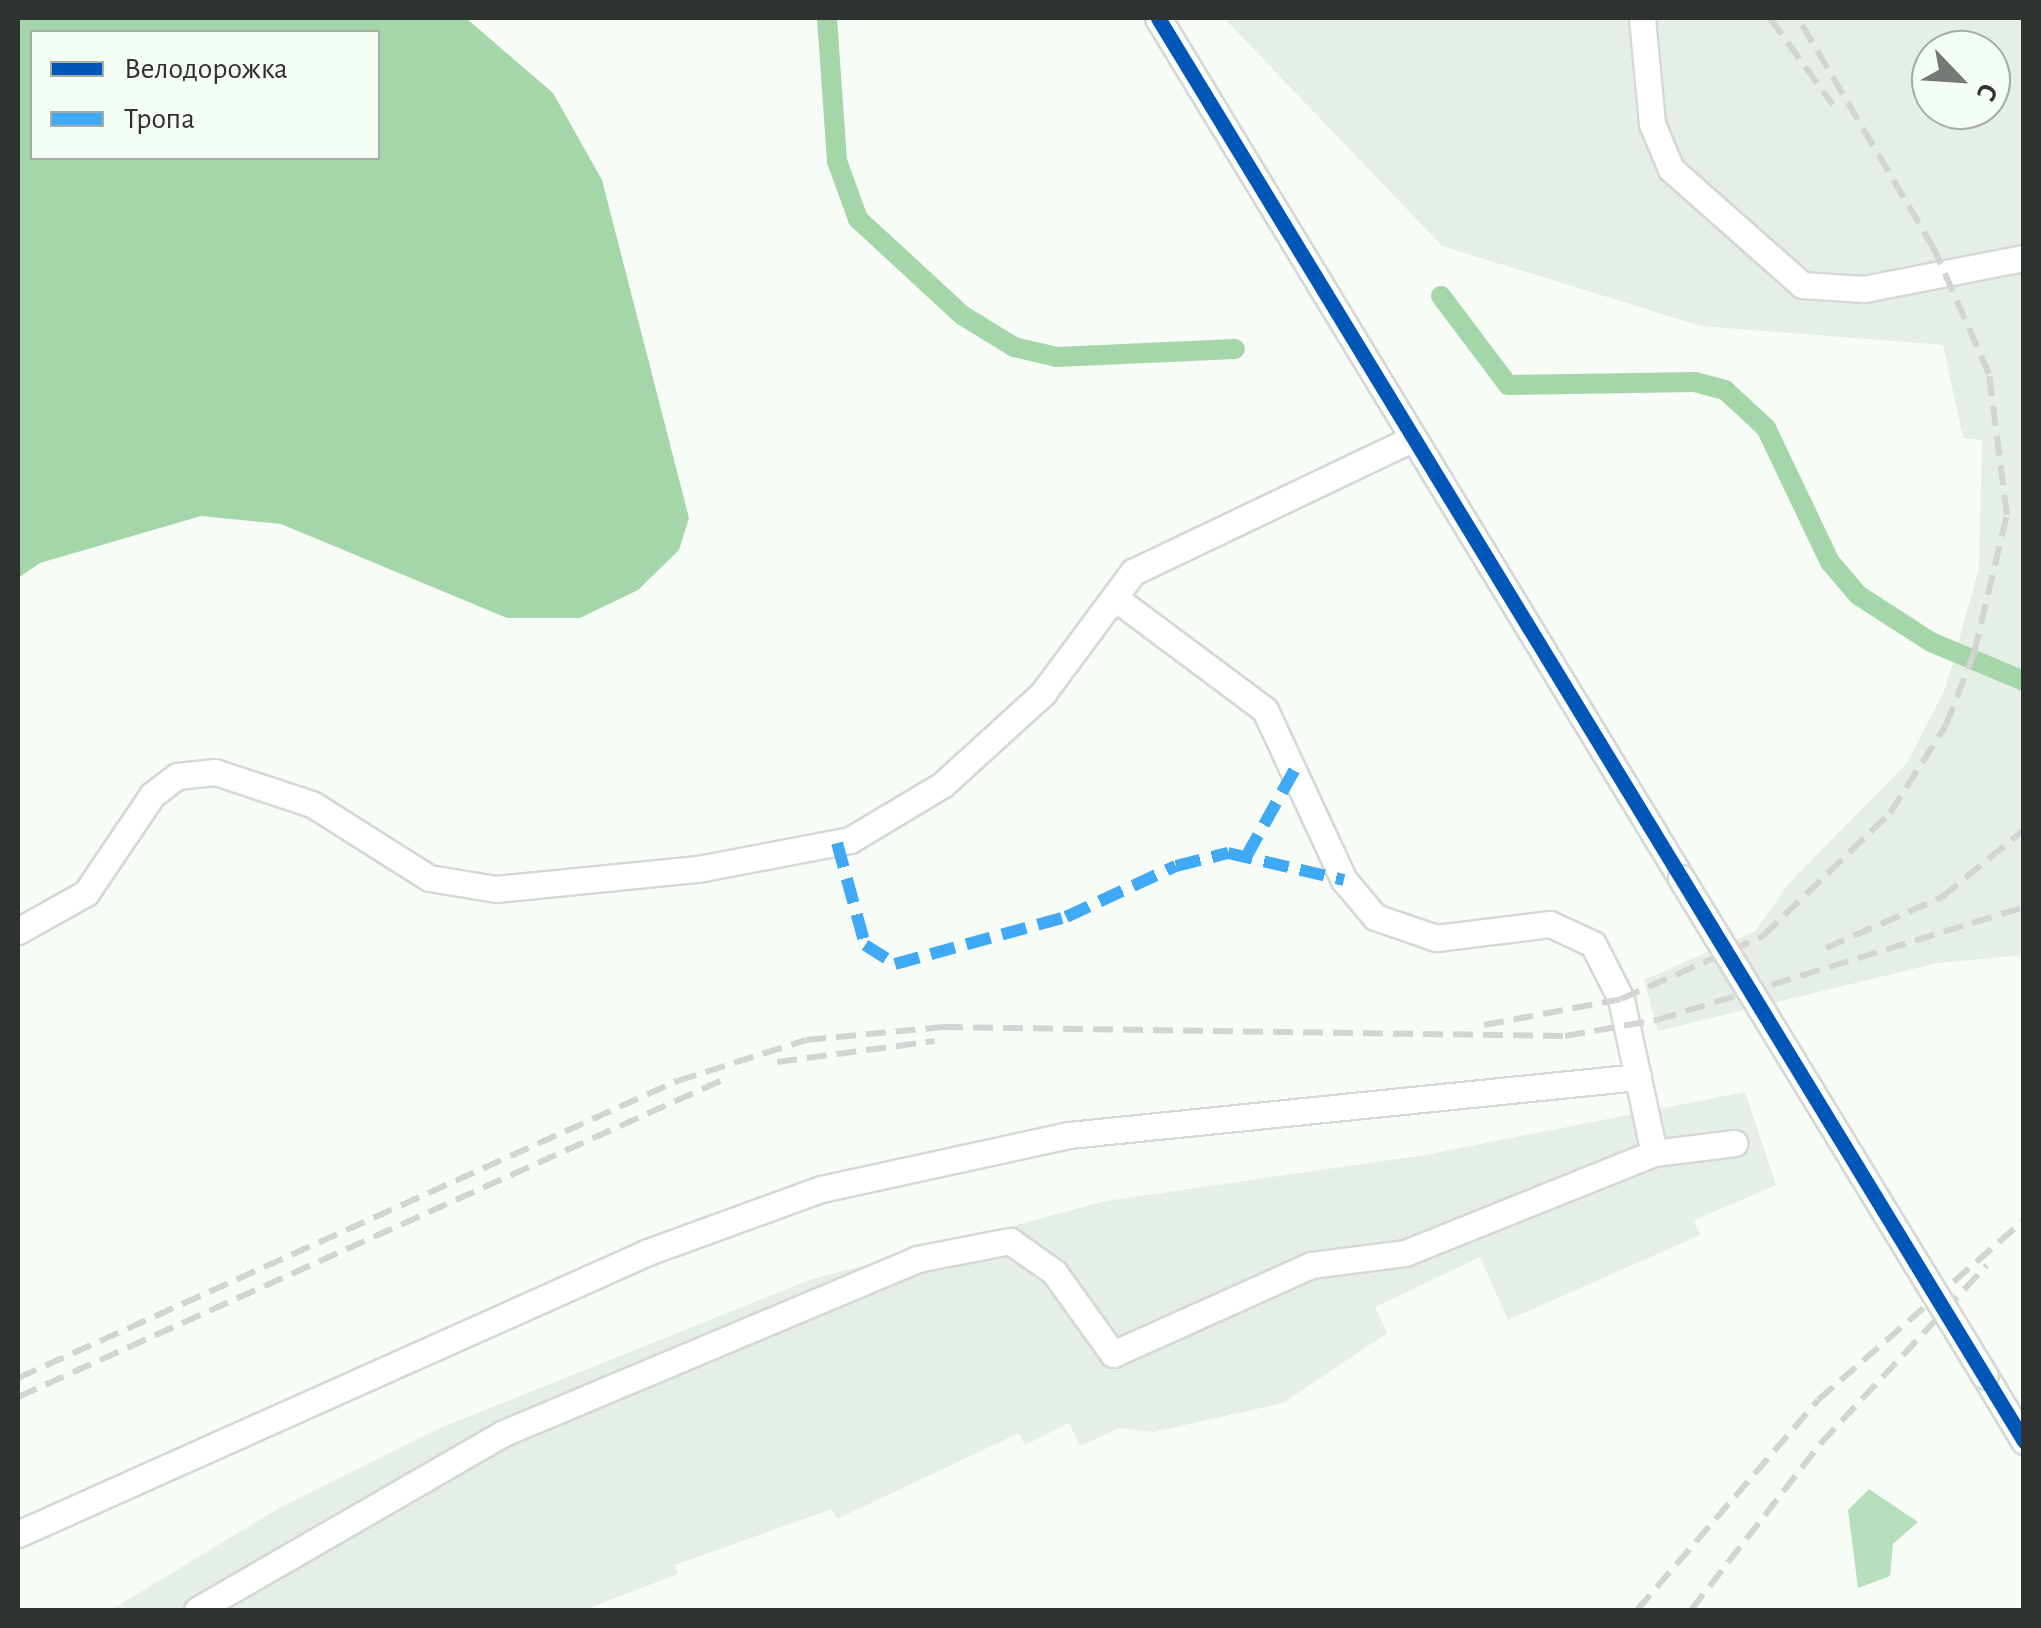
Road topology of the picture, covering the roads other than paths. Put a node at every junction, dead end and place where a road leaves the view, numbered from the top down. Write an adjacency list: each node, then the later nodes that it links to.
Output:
1 (1158, 18): 4 (street)
2 (1642, 18): 3 (street)
3 (2024, 258)
4 (1412, 438): 5 (street); 10 (street, bridge)
5 (1115, 598): 6 (street); 7 (street)
6 (18, 931)
7 (1638, 1077): 9 (street); 11 (street)
8 (1734, 1143): 9 (street)
9 (1654, 1153): 12 (street)
10 (2024, 1441)
11 (18, 1534)
12 (197, 1610)

